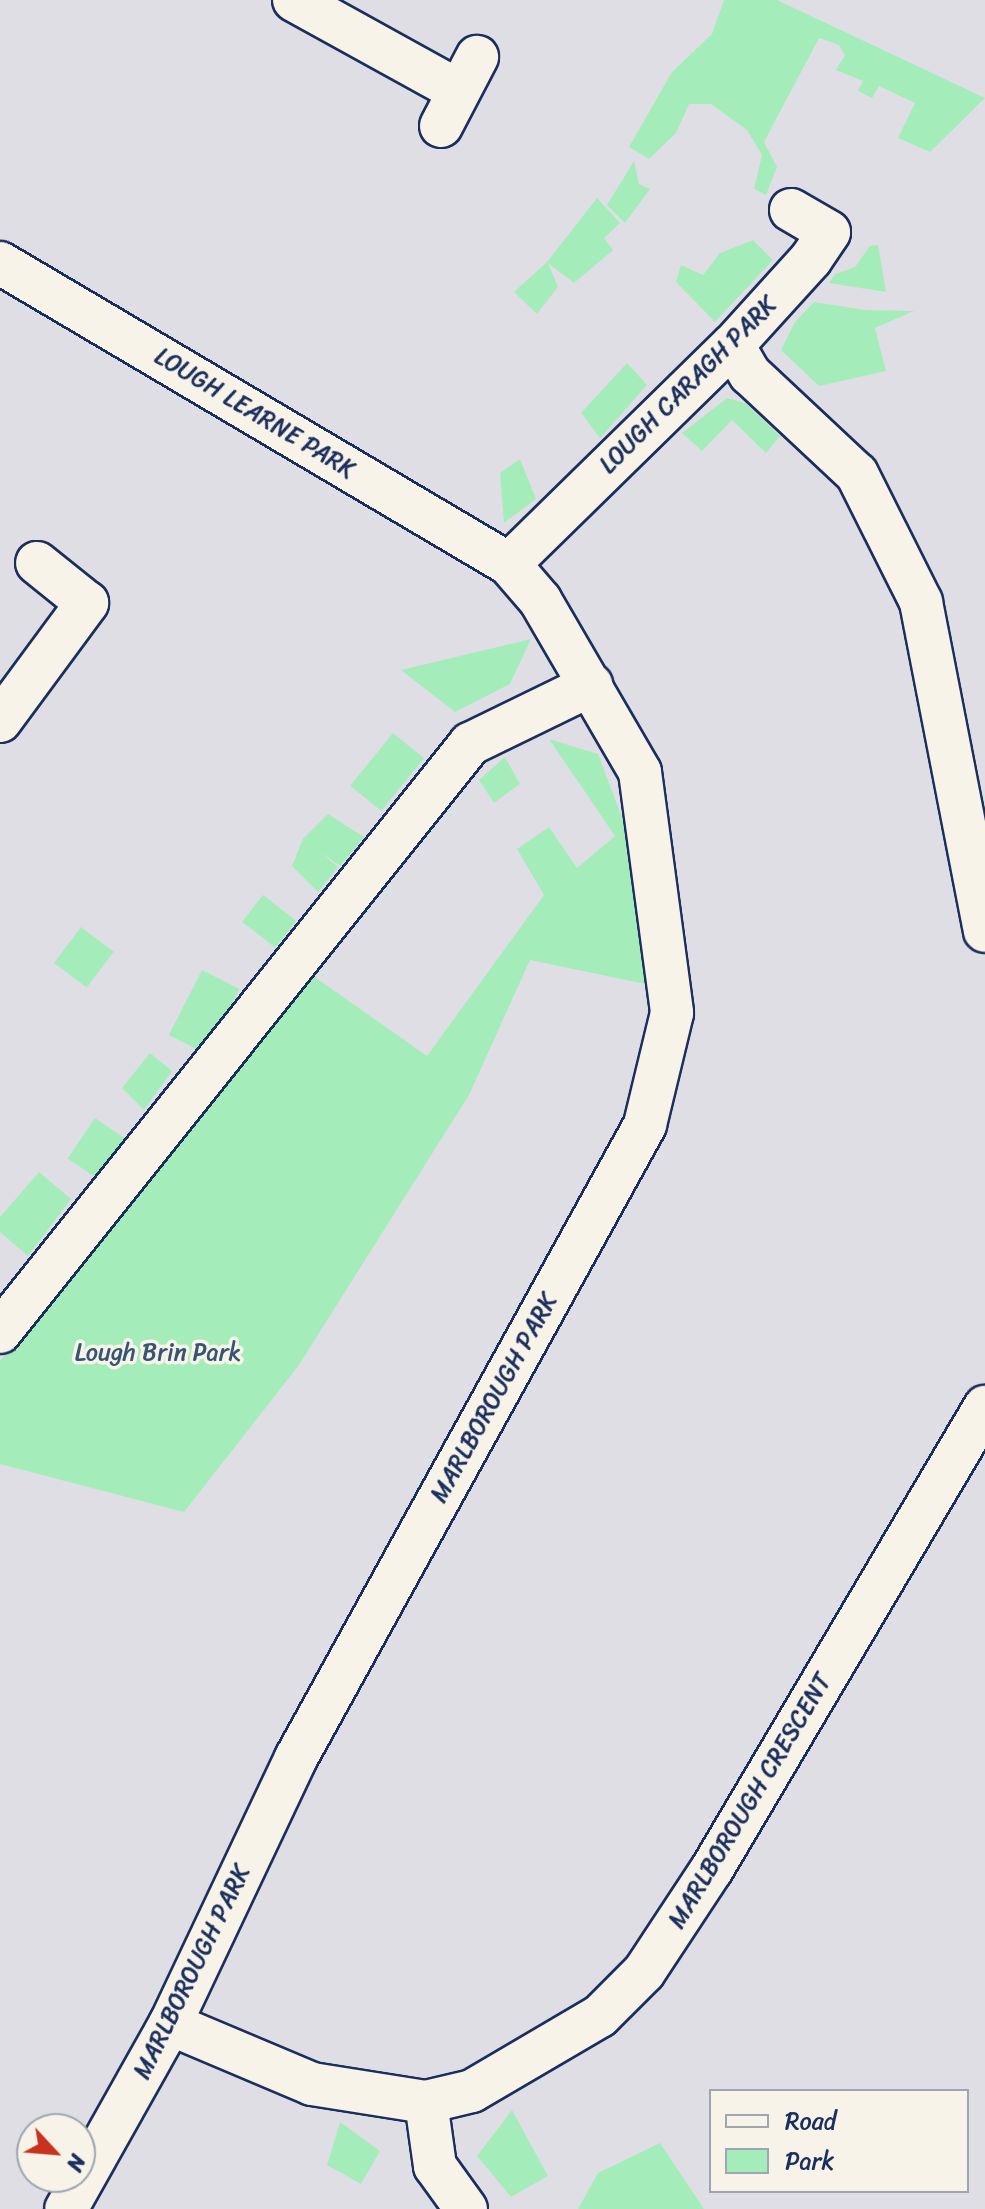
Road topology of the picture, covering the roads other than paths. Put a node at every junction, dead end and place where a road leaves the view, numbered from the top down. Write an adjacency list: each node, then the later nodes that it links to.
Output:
1 (294, 0): 2 (street)
2 (459, 91)
3 (791, 210): 5 (street, LOUGH CARAGH PARK)
4 (0, 263): 7 (street, LOUGH LEARNE PARK)
5 (733, 345): 7 (street, LOUGH CARAGH PARK); 10 (street)
6 (37, 563): 9 (street)
7 (509, 564): 8 (street, MARLBOROUGH PARK)
8 (591, 685): 11 (street); 13 (street, MARLBOROUGH PARK)
9 (0, 721)
10 (985, 931)
11 (0, 1332)
12 (985, 1407): 14 (street, MARLBOROUGH CRESCENT)
13 (170, 2024): 14 (street, MARLBOROUGH CRESCENT); 15 (street, MARLBOROUGH PARK)
14 (426, 2102): 16 (street)
15 (66, 2209)
16 (466, 2209)

